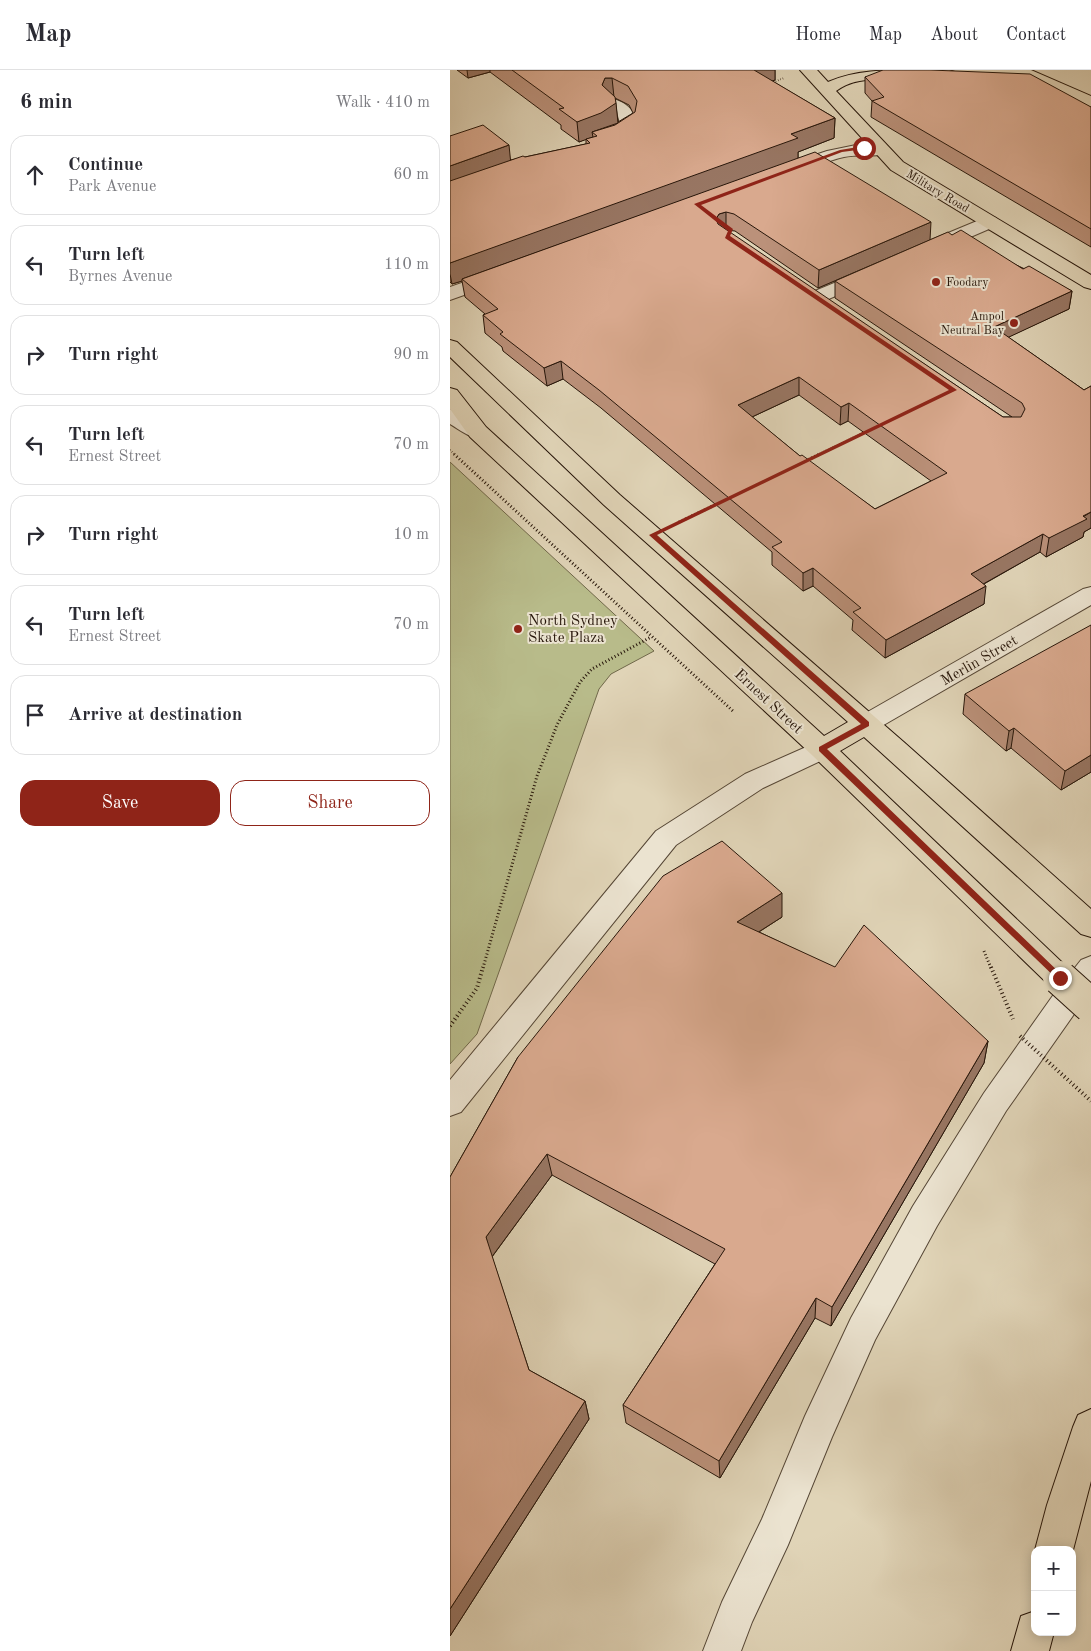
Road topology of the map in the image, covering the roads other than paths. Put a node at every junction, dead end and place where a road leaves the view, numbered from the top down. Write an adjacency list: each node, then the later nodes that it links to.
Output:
1 (808, 70): 3 (main road, Military Road)
2 (1020, 71): 3 (main road); 4 (main road)
3 (827, 90): 7 (main road, Military Road)
4 (1091, 102)
5 (613, 104): 6 (street)
6 (593, 144)
7 (880, 150): 8 (street); 9 (main road, Military Road)
8 (769, 178)
9 (989, 222): 10 (street); 13 (main road, Military Road)
10 (914, 255)
11 (888, 266): 15 (street)
12 (514, 271): 14 (street)
13 (1091, 283)
14 (450, 294)
15 (817, 297)
16 (450, 346): 21 (main road)
17 (450, 382): 21 (main road)
18 (450, 394): 20 (main road, Ernest Street)
19 (450, 415): 20 (street)
20 (478, 432): 24 (main road, Ernest Street)
21 (588, 478): 23 (main road)
22 (1091, 595): 23 (street, Merlin Street)
23 (866, 724): 24 (main road); 25 (main road)
24 (822, 749): 27 (main road, Ernest Street, bridge); 28 (street)
25 (1091, 926)
26 (1091, 968): 32 (street)
27 (1091, 1006)
28 (450, 1103)
29 (1091, 1427): 30 (main road)
30 (1055, 1546)
31 (1034, 1636): 33 (main road)
32 (722, 1651)
33 (1030, 1651)

